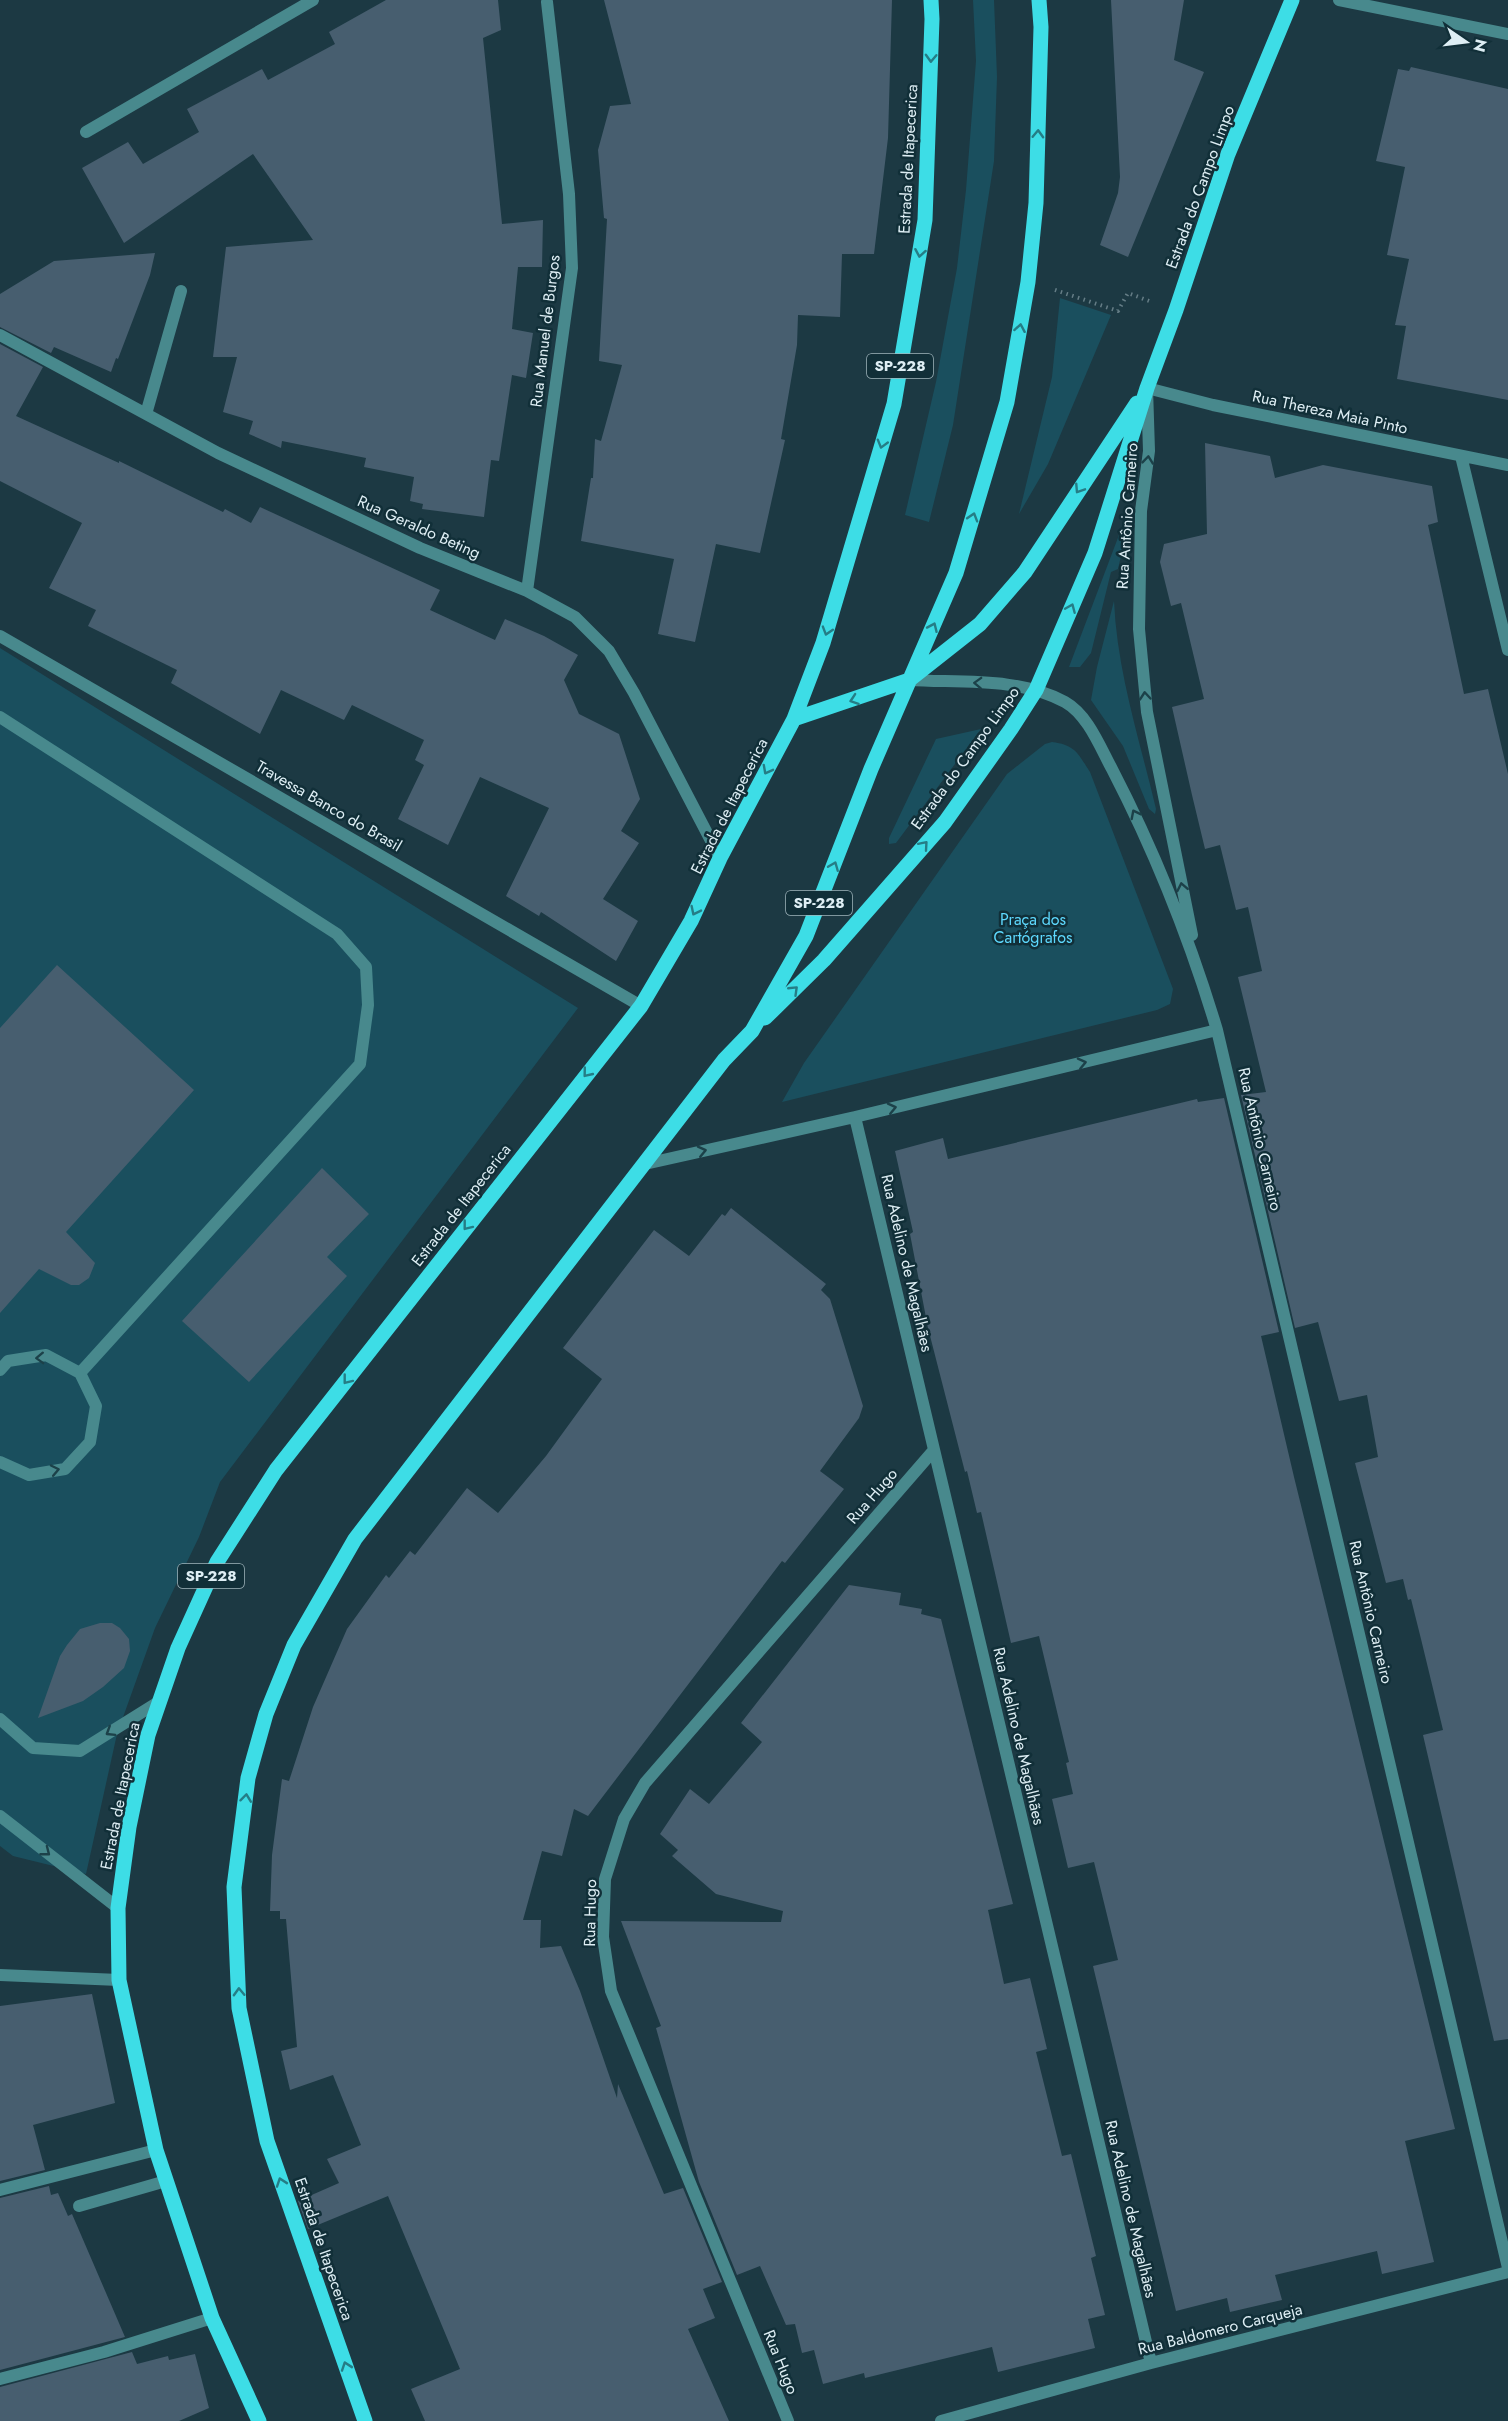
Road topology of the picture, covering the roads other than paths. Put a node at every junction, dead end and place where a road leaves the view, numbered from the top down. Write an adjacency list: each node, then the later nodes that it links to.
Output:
1 (313, 0): 8 (street)
2 (931, 0): 21 (main road, Estrada de Itapecerica / SP-228, one-way to 21)
3 (1039, 0): 18 (main road, Estrada de Itapecerica / SP-228, one-way to 3)
4 (1292, 0): 11 (main road, Estrada do Campo Limpo)
5 (1339, 0): 7 (street)
6 (547, 2): 15 (street, Rua Manuel de Burgos)
7 (1508, 34)
8 (86, 132)
9 (181, 291): 12 (street)
10 (0, 335): 12 (street, Rua Geraldo Beting)
11 (1147, 387): 13 (street, Rua Thereza Maia Pinto); 18 (main road, Estrada do Campo Limpo, one-way to 18); 19 (main road, Estrada do Campo Limpo, one-way to 11); 23 (street, Rua Antônio Carneiro, one-way to 11)
12 (146, 414): 15 (street, Rua Geraldo Beting)
13 (1461, 456): 14 (street, Rua Thereza Maia Pinto); 17 (street)
14 (1508, 465)
15 (527, 591): 22 (street, Rua Geraldo Beting)
16 (0, 636): 24 (street, Travessa Banco do Brasil)
17 (1508, 650)
18 (909, 680): 19 (street, Rua Antônio Carneiro, one-way to 18); 21 (main road, Estrada do Campo Limpo, one-way to 21); 26 (main road, Estrada de Itapecerica / SP-228, one-way to 18)
19 (1036, 690): 23 (street, Rua Antônio Carneiro, one-way to 19); 26 (main road, Estrada do Campo Limpo, one-way to 19)
20 (0, 717): 30 (street)
21 (795, 718): 22 (main road, Estrada de Itapecerica / SP-228, one-way to 22)
22 (720, 858): 24 (main road, Estrada de Itapecerica / SP-228, one-way to 24)
23 (1198, 965): 25 (street, Rua Antônio Carneiro)
24 (640, 1006): 33 (main road, Estrada de Itapecerica / SP-228, one-way to 33)
25 (1217, 1030): 27 (street, one-way to 25); 43 (street, Rua Antônio Carneiro)
26 (752, 1031): 28 (main road, Estrada de Itapecerica / SP-228)
27 (855, 1117): 28 (street, one-way to 27); 31 (street, Rua Adelino de Magalhães)
28 (645, 1164): 48 (main road, Estrada de Itapecerica / SP-228, one-way to 28)
29 (0, 1370): 30 (street, one-way to 29)
30 (80, 1373): 32 (street, one-way to 30)
31 (934, 1450): 45 (street, Rua Adelino de Magalhães); 49 (street, Rua Hugo)
32 (0, 1462)
33 (160, 1701): 34 (street, one-way to 34); 36 (main road, Estrada de Itapecerica / SP-228)
34 (0, 1719)
35 (0, 1816): 36 (street, one-way to 36)
36 (118, 1908): 38 (main road, Estrada de Itapecerica / SP-228)
37 (0, 1975): 38 (street)
38 (119, 1980): 39 (main road, Estrada de Itapecerica / SP-228)
39 (156, 2150): 40 (main road, Estrada de Itapecerica / SP-228); 41 (street)
40 (166, 2181): 42 (street); 44 (main road, Estrada de Itapecerica / SP-228)
41 (0, 2190)
42 (79, 2206)
43 (1508, 2270): 45 (street, Rua Baldomero Carqueja)
44 (212, 2318): 46 (street); 47 (main road, Estrada de Itapecerica / SP-228)
45 (1151, 2363): 50 (street, Rua Baldomero Carqueja)
46 (0, 2379)
47 (259, 2421)
48 (365, 2421)
49 (788, 2421)
50 (941, 2421)

